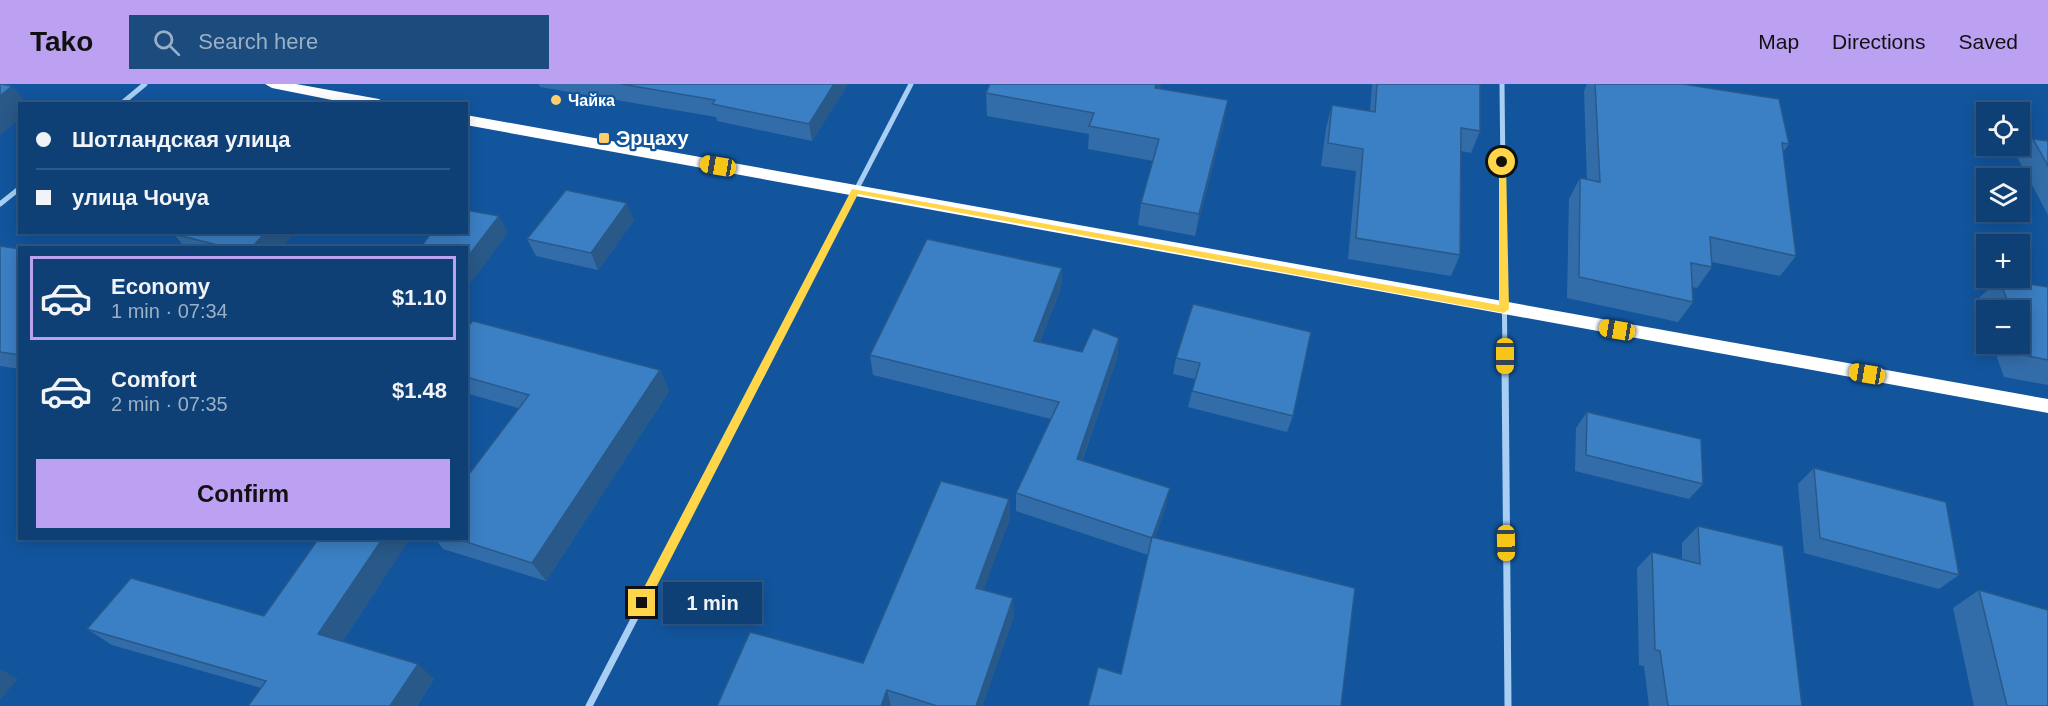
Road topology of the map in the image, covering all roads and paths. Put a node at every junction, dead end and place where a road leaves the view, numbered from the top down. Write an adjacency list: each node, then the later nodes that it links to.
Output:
1 (145, 84): 5 (street)
2 (272, 84): 6 (highway)
3 (910, 84): 9 (street)
4 (1502, 84): 11 (street)
5 (123, 102)
6 (368, 102)
7 (468, 120): 9 (highway)
8 (18, 190): 10 (street)
9 (855, 191): 11 (highway); 13 (street)
10 (0, 204)
11 (1504, 309): 12 (highway); 14 (street)
12 (2048, 406)
13 (589, 706)
14 (1508, 706)

